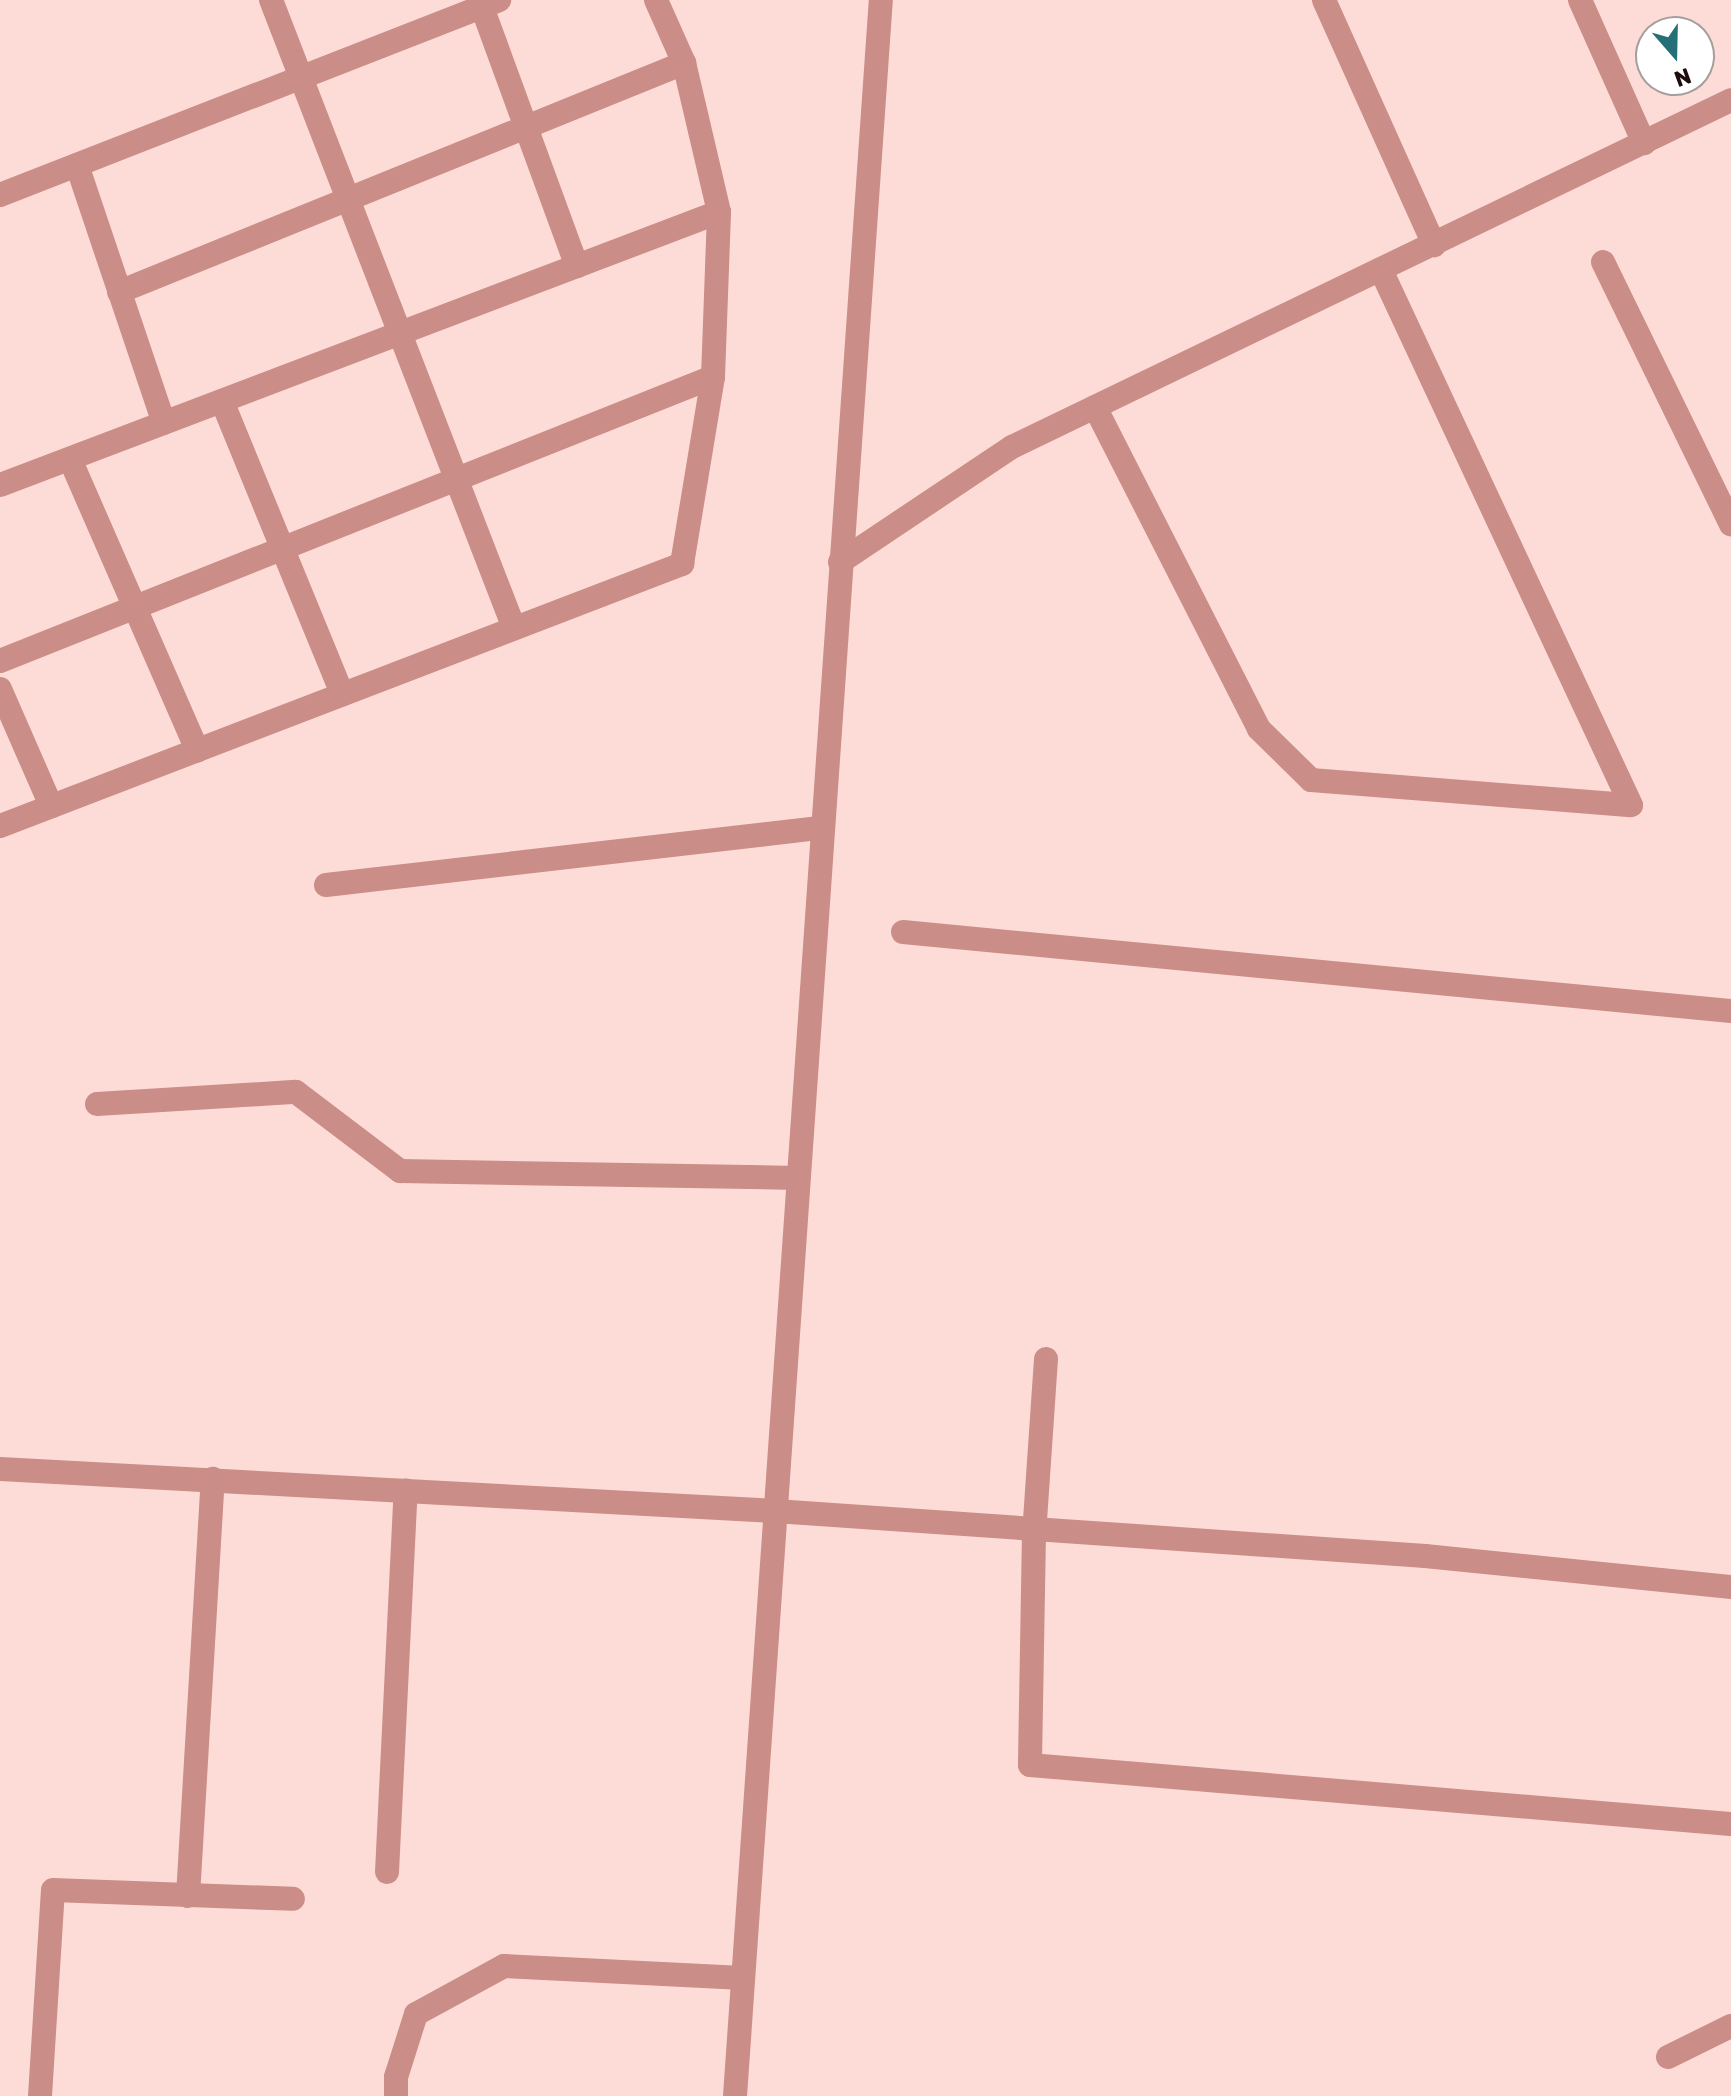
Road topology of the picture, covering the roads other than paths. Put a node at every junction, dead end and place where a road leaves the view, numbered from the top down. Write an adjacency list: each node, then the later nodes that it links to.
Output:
1 (271, 0): 8 (street)
2 (656, 0): 7 (street)
3 (881, 0): 31 (street)
4 (1324, 0): 16 (street)
5 (1580, 0): 11 (street)
6 (491, 3): 8 (street); 10 (street)
7 (684, 63): 10 (street); 15 (street)
8 (301, 78): 12 (street); 14 (street)
9 (1731, 100): 11 (street)
10 (524, 128): 14 (street); 18 (street)
11 (1644, 143): 16 (street)
12 (77, 165): 13 (street); 20 (street)
13 (0, 195)
14 (349, 198): 20 (street); 21 (street)
15 (719, 212): 18 (street); 22 (street)
16 (1434, 245): 19 (street)
17 (1603, 262): 29 (street)
18 (577, 266): 21 (street)
19 (1381, 270): 24 (street); 24 (street)
20 (119, 292): 25 (street)
21 (403, 332): 23 (street); 27 (street)
22 (713, 377): 27 (street); 33 (street)
23 (222, 401): 25 (street); 30 (street)
24 (1095, 407): 31 (street)
25 (164, 423): 26 (street)
26 (70, 459): 28 (street); 32 (street)
27 (460, 478): 30 (street); 33 (street)
28 (0, 485)
29 (1731, 524)
30 (284, 547): 32 (street); 36 (street)
31 (840, 562): 40 (street)
32 (134, 607): 34 (street); 37 (street)
33 (514, 628): 36 (street)
34 (0, 661)
35 (0, 689): 38 (street)
36 (342, 694): 37 (street)
37 (197, 750): 38 (street)
38 (51, 806): 39 (street)
39 (0, 826)
40 (822, 828): 41 (street); 45 (street)
41 (326, 885)
42 (903, 932): 43 (street)
43 (1731, 1011)
44 (97, 1104): 45 (street)
45 (798, 1178): 50 (street)
46 (1046, 1359): 51 (street)
47 (0, 1469): 48 (street)
48 (213, 1479): 49 (street); 55 (street)
49 (406, 1490): 50 (street); 54 (street)
50 (775, 1511): 51 (street); 57 (street)
51 (1034, 1533): 52 (street); 53 (street)
52 (1731, 1587)
53 (1731, 1824)
54 (387, 1872)
55 (188, 1896): 56 (street); 60 (street)
56 (293, 1899)
57 (743, 1978): 61 (street); 62 (street)
58 (1731, 2026): 59 (street)
59 (1668, 2057)
60 (40, 2096)
61 (396, 2096)
62 (735, 2096)

